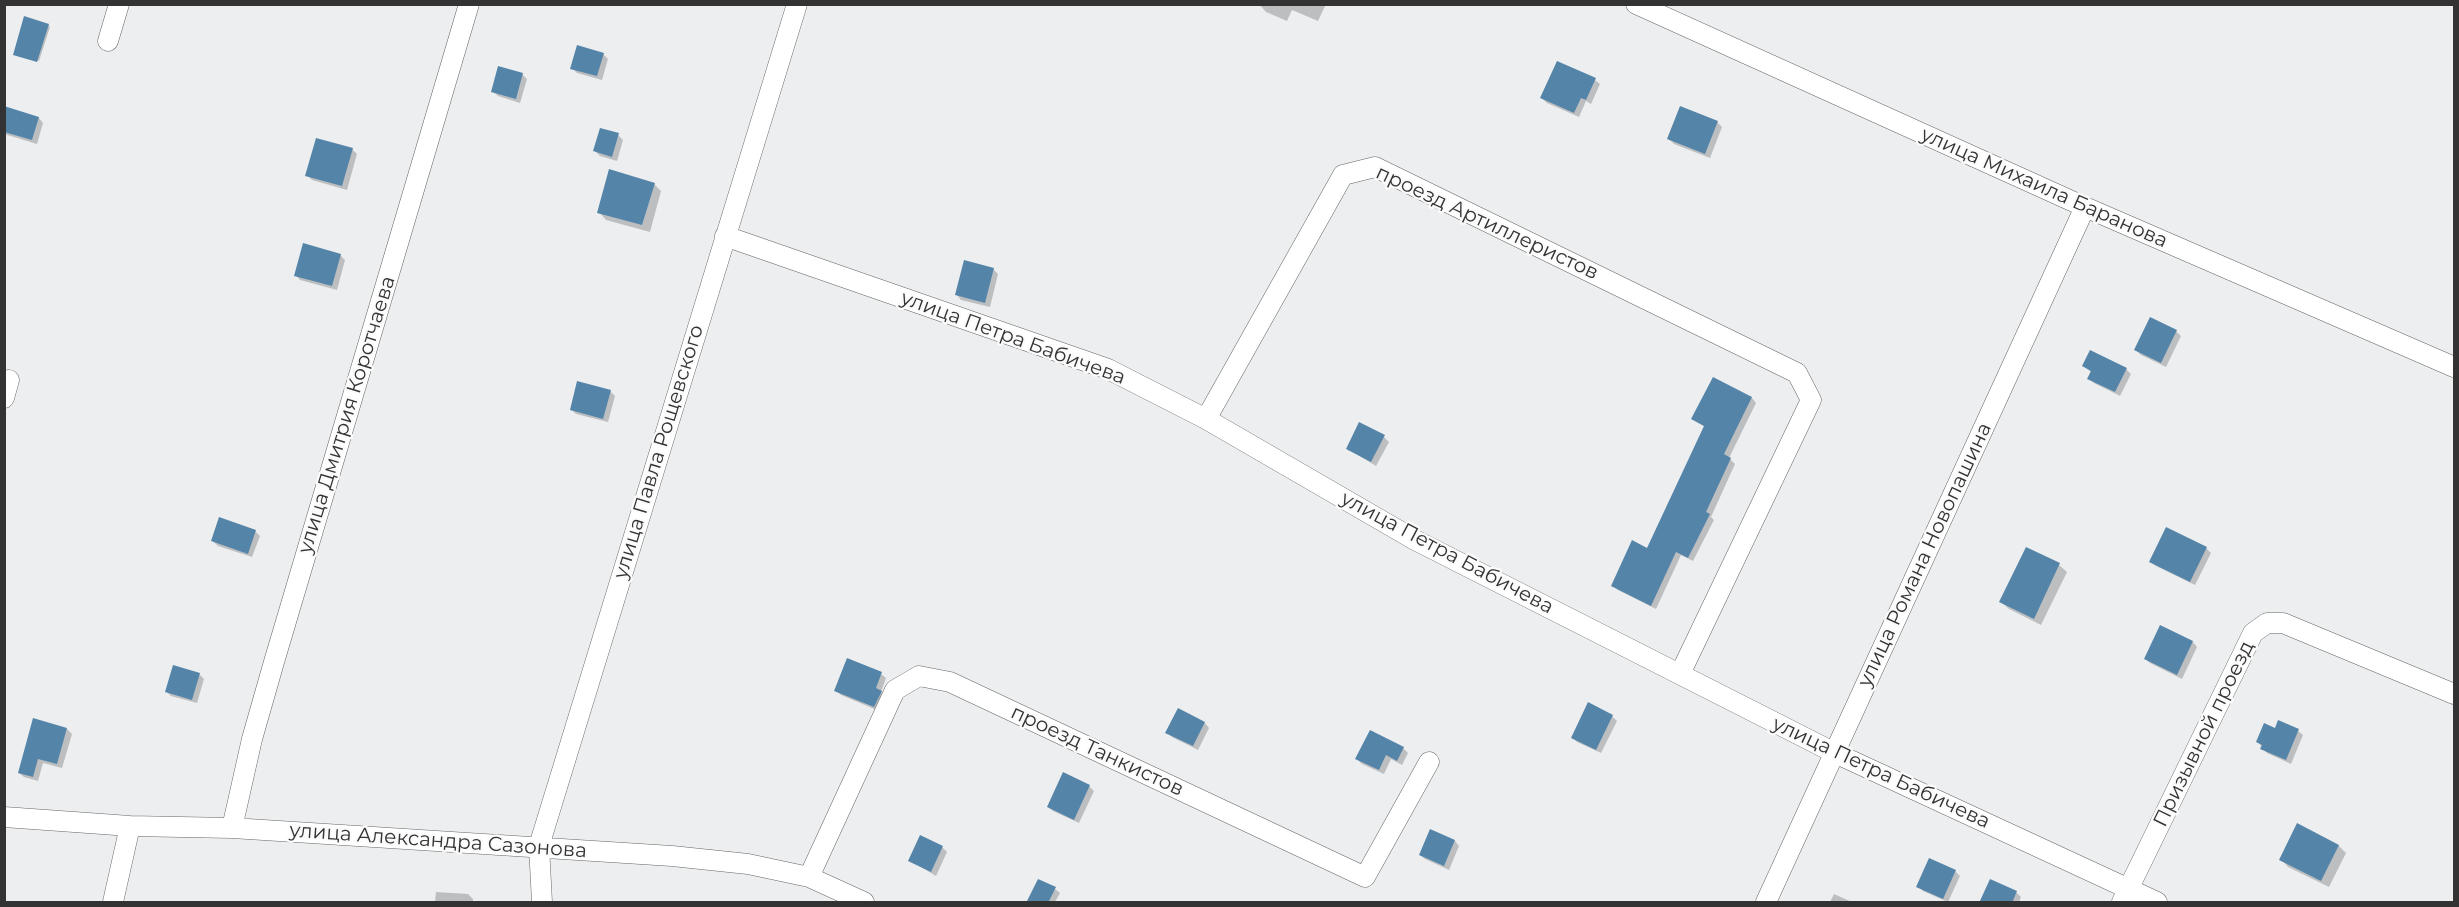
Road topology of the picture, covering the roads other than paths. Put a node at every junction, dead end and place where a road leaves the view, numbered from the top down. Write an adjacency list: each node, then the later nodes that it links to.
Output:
1 (119, 4): 5 (street)
2 (468, 4): 16 (street, улица Дмитрия Коротчаева)
3 (796, 4): 7 (street, улица Павла Рощевского)
4 (1636, 4): 6 (street, улица Михаила Баранова)
5 (108, 41)
6 (2085, 207): 8 (street, улица Михаила Баранова); 12 (street, улица Романа Новопашина)
7 (725, 236): 9 (street, улица Петра Бабичева); 17 (street, улица Павла Рощевского)
8 (2454, 367)
9 (1206, 419): 10 (street, улица Петра Бабичева); 10 (street, проезд Артиллеристов)
10 (1680, 674): 12 (street, улица Петра Бабичева)
11 (2454, 694): 19 (street, Призывной проезд)
12 (1835, 753): 19 (street, улица Петра Бабичева); 23 (street, улица Романа Новопашина)
13 (1429, 762): 18 (street, проезд Танкистов)
14 (4, 817): 15 (street, улица Александра Сазонова)
15 (130, 826): 16 (street, улица Александра Сазонова); 20 (street)
16 (232, 828): 17 (street, улица Александра Сазонова)
17 (539, 846): 18 (street, улица Александра Сазонова); 21 (street, улица Павла Рощевского)
18 (809, 877): 22 (street, улица Александра Сазонова)
19 (2126, 896): 24 (street, улица Петра Бабичева)
20 (113, 903)
21 (542, 903)
22 (864, 903)
23 (1766, 903)
24 (2157, 903)

